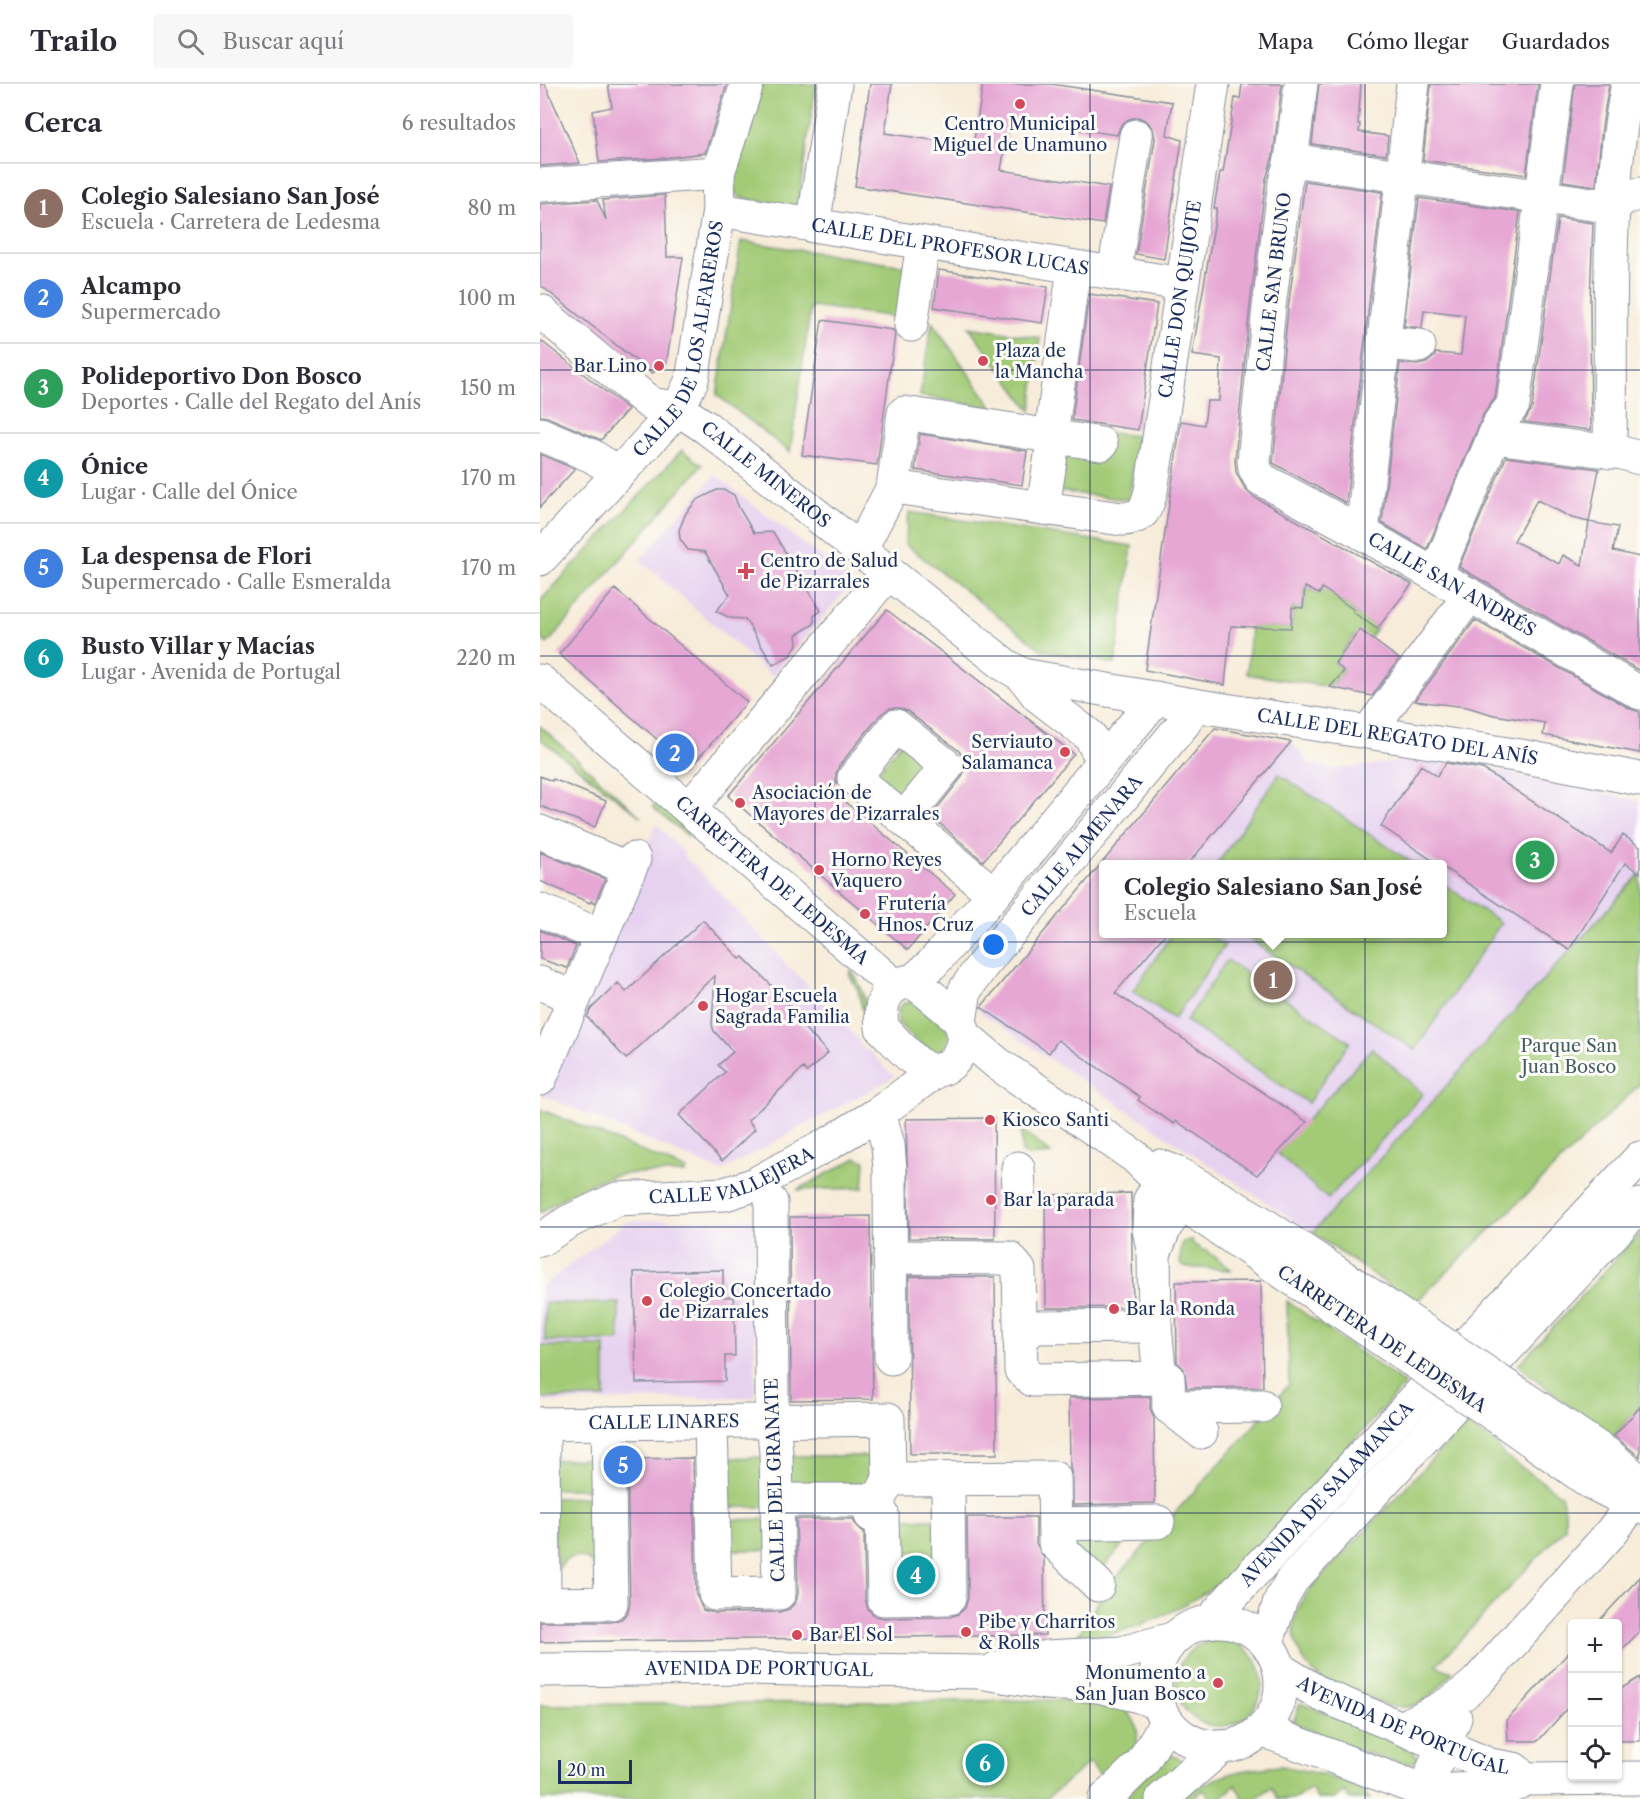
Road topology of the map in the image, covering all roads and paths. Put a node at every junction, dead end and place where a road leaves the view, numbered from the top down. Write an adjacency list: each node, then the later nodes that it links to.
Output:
1 (747, 84): 10 (main road, CALLE DE LOS ALFAREROS)
2 (835, 84): 16 (main road)
3 (1213, 84): 20 (main road, CALLE DON QUIJOTE)
4 (1301, 84): 9 (main road, CALLE SAN BRUNO)
5 (1413, 84): 11 (main road)
6 (1557, 84): 13 (main road)
7 (1628, 84): 14 (main road)
8 (1136, 136): 19 (main road)
9 (1291, 160): 11 (main road); 32 (main road, CALLE SAN BRUNO)
10 (718, 173): 12 (main road); 15 (main road, CALLE DE LOS ALFAREROS)
11 (1402, 177): 13 (main road); 23 (main road)
12 (540, 185)
13 (1542, 197): 14 (main road); 28 (main road)
14 (1626, 200): 30 (main road)
15 (719, 210): 16 (main road, CALLE DEL PROFESOR LUCAS); 25 (main road, CALLE DE LOS ALFAREROS)
16 (813, 226): 17 (main road, CALLE DEL PROFESOR LUCAS)
17 (923, 243): 18 (main road, CALLE DEL PROFESOR LUCAS); 22 (main road)
18 (1074, 267): 19 (main road, CALLE DEL PROFESOR LUCAS); 26 (main road)
19 (1114, 274): 20 (main road, CALLE DEL PROFESOR LUCAS)
20 (1182, 284): 34 (main road, CALLE DON QUIJOTE)
21 (540, 311): 25 (main road, CALLE MINEROS)
22 (911, 325)
23 (1383, 343): 24 (main road); 35 (main road)
24 (1419, 346)
25 (678, 410): 31 (main road, CALLE DE LOS ALFAREROS); 36 (main road, CALLE MINEROS)
26 (1053, 429): 29 (main road); 33 (main road); 34 (main road)
27 (540, 434): 31 (main road)
28 (1494, 437): 30 (main road); 39 (main road)
29 (1101, 444)
30 (1625, 455)
31 (619, 473): 37 (main road, CALLE DE LOS ALFAREROS)
32 (1261, 479): 35 (main road, CALLE SAN ANDRÉS)
33 (893, 486): 34 (main road); 36 (main road)
34 (1043, 508)
35 (1362, 533): 39 (main road, CALLE SAN ANDRÉS)
36 (860, 550): 38 (main road, CALLE MINEROS)
37 (540, 558)
38 (888, 573): 41 (main road, CALLE MINEROS); 49 (main road)
39 (1436, 575): 40 (main road, CALLE SAN ANDRÉS)
40 (1470, 595): 43 (main road, CALLE SAN ANDRÉS); 46 (main road)
41 (1022, 675): 44 (main road, CALLE MINEROS); 47 (main road, CALLE MINEROS)
42 (540, 681): 49 (main road, CARRETERA DE LEDESMA)
43 (1640, 693)
44 (1156, 698): 45 (main road, CALLE DEL REGATO DEL ANÍS); 47 (main road, CALLE ALMENARA)
45 (1194, 705): 46 (main road, CALLE DEL REGATO DEL ANÍS); 58 (main road, CALLE ALMENARA)
46 (1369, 731): 48 (main road, CALLE DEL REGATO DEL ANÍS)
47 (1103, 761): 52 (main road, CALLE ALMENARA)
48 (1640, 779)
49 (689, 809): 56 (main road, CARRETERA DE LEDESMA)
50 (904, 819): 52 (main road, CALLE ALMENARA)
51 (540, 832): 54 (main road)
52 (994, 894): 56 (main road, CALLE ALMENARA)
53 (540, 910): 54 (main road)
54 (601, 936): 57 (main road)
55 (540, 983): 57 (main road)
56 (904, 984): 58 (main road, CARRETERA DE LEDESMA); 58 (main road, CALLE ALMENARA)
57 (574, 998): 59 (main road)
58 (942, 1055): 60 (main road, CALLE VALLEJERA); 62 (main road, CARRETERA DE LEDESMA)
59 (542, 1066)
60 (879, 1113): 65 (main road, CALLE VALLEJERA); 66 (main road)
61 (1640, 1158): 85 (main road, AVENIDA DE SALAMANCA)
62 (1173, 1186): 68 (main road); 79 (main road, CARRETERA DE LEDESMA, bridge)
63 (771, 1202): 73 (main road, CALLE DEL GRANATE)
64 (1640, 1205): 87 (main road, AVENIDA DE SALAMANCA)
65 (540, 1240)
66 (890, 1257): 67 (main road); 69 (main road)
67 (1024, 1324): 68 (main road); 70 (main road)
68 (1155, 1326): 70 (main road)
69 (891, 1358)
70 (1164, 1393): 71 (main road); 76 (main road)
71 (1263, 1406)
72 (711, 1421): 73 (main road, CALLE LINARES); 74 (main road, CALLE LINARES); 80 (main road, CALLE DEL GRANATE)
73 (772, 1421): 77 (main road, CALLE LINARES); 80 (main road, CALLE DEL GRANATE)
74 (608, 1423): 75 (main road, CALLE LINARES); 75 (main road)
75 (542, 1424)
76 (1201, 1432)
77 (889, 1479): 78 (main road); 81 (main road)
78 (948, 1479): 81 (main road); 83 (main road)
79 (1637, 1493): 90 (main road)
80 (777, 1500): 81 (main road)
81 (871, 1515)
82 (1158, 1522): 83 (main road)
83 (1055, 1524): 84 (main road)
84 (1098, 1585)
85 (1211, 1620): 86 (main road); 87 (main road)
86 (1172, 1640): 89 (main road, AVENIDA DE PORTUGAL); 91 (main road)
87 (1274, 1656): 92 (main road, AVENIDA DE PORTUGAL); 93 (main road)
88 (540, 1670): 89 (main road, AVENIDA DE PORTUGAL)
89 (979, 1672): 91 (main road, AVENIDA DE PORTUGAL)
90 (1468, 1690): 92 (main road); 94 (main road)
91 (1162, 1712): 95 (main road); 100 (main road)
92 (1401, 1728): 94 (main road, AVENIDA DE PORTUGAL)
93 (1262, 1730): 95 (main road); 96 (main road, AVENIDA DE PORTUGAL)
94 (1443, 1745): 98 (main road, AVENIDA DE PORTUGAL); 99 (main road)
95 (1221, 1747): 101 (main road)
96 (1363, 1767): 99 (main road, AVENIDA DE PORTUGAL); 102 (main road)
97 (1640, 1778): 98 (main road, AVENIDA DE PORTUGAL)
98 (1526, 1779): 99 (main road, AVENIDA DE PORTUGAL)
99 (1423, 1795)
100 (1105, 1799)
101 (1162, 1799)
102 (1388, 1799)

